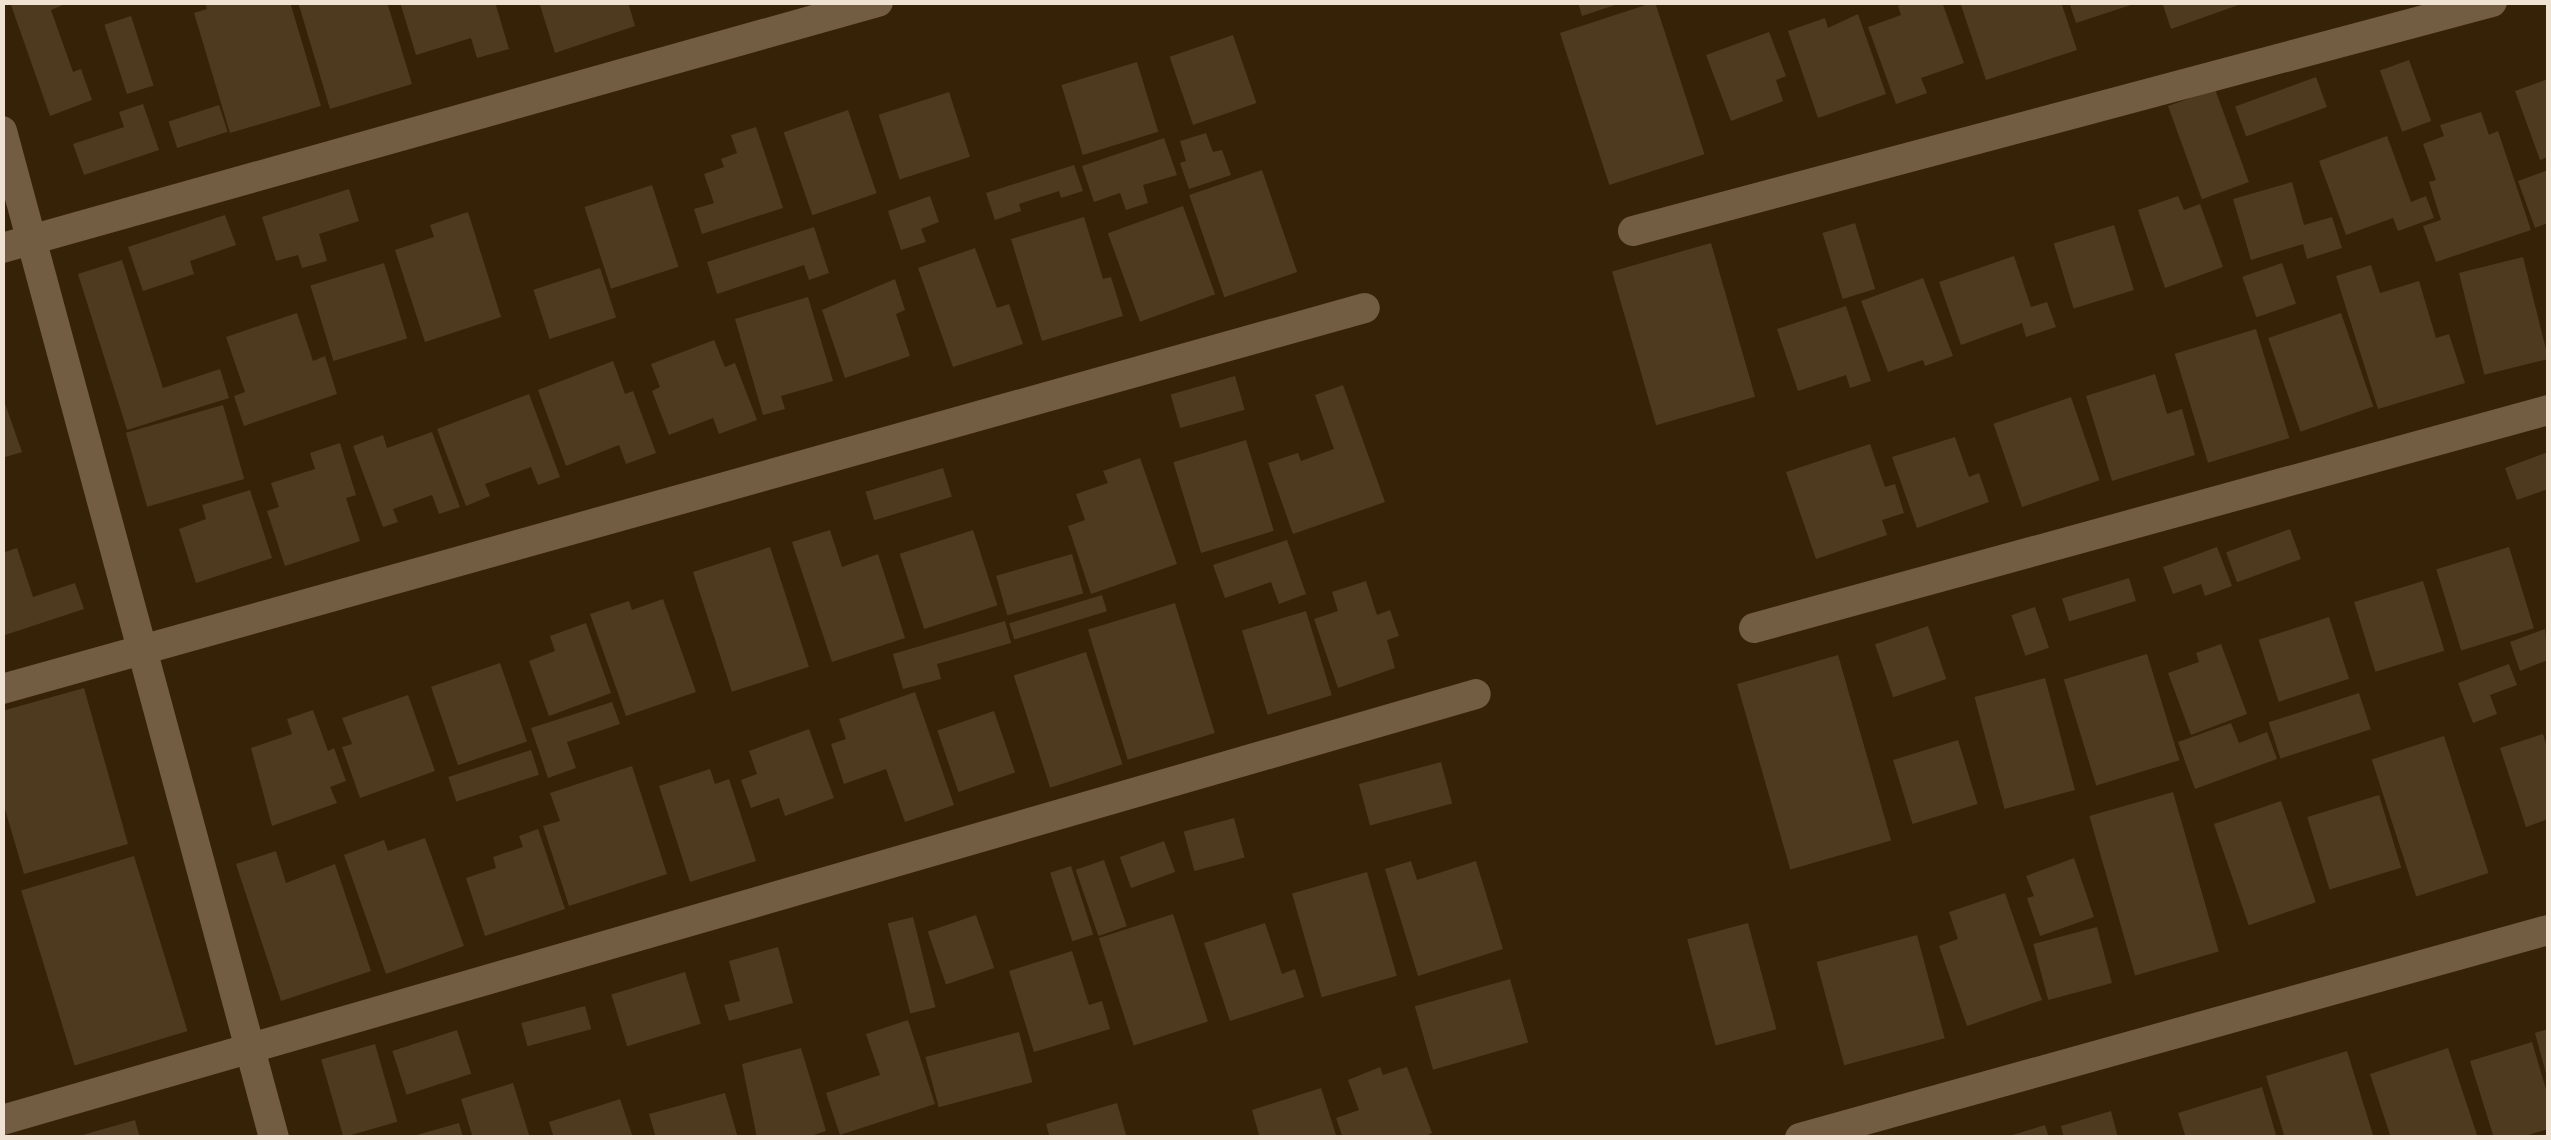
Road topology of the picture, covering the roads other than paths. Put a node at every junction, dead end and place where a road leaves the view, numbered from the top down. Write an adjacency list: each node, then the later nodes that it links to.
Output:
1 (878, 2): 5 (street)
2 (2492, 2): 4 (street)
3 (2, 131): 5 (street)
4 (1633, 231)
5 (17, 244): 9 (street)
6 (1366, 308): 9 (street)
7 (2548, 410): 8 (street)
8 (1754, 628)
9 (143, 652): 10 (street); 13 (street)
10 (2, 690)
11 (1476, 694): 13 (street)
12 (2548, 930): 16 (street)
13 (250, 1050): 14 (street); 15 (street)
14 (2, 1120)
15 (274, 1138)
16 (1800, 1138)

